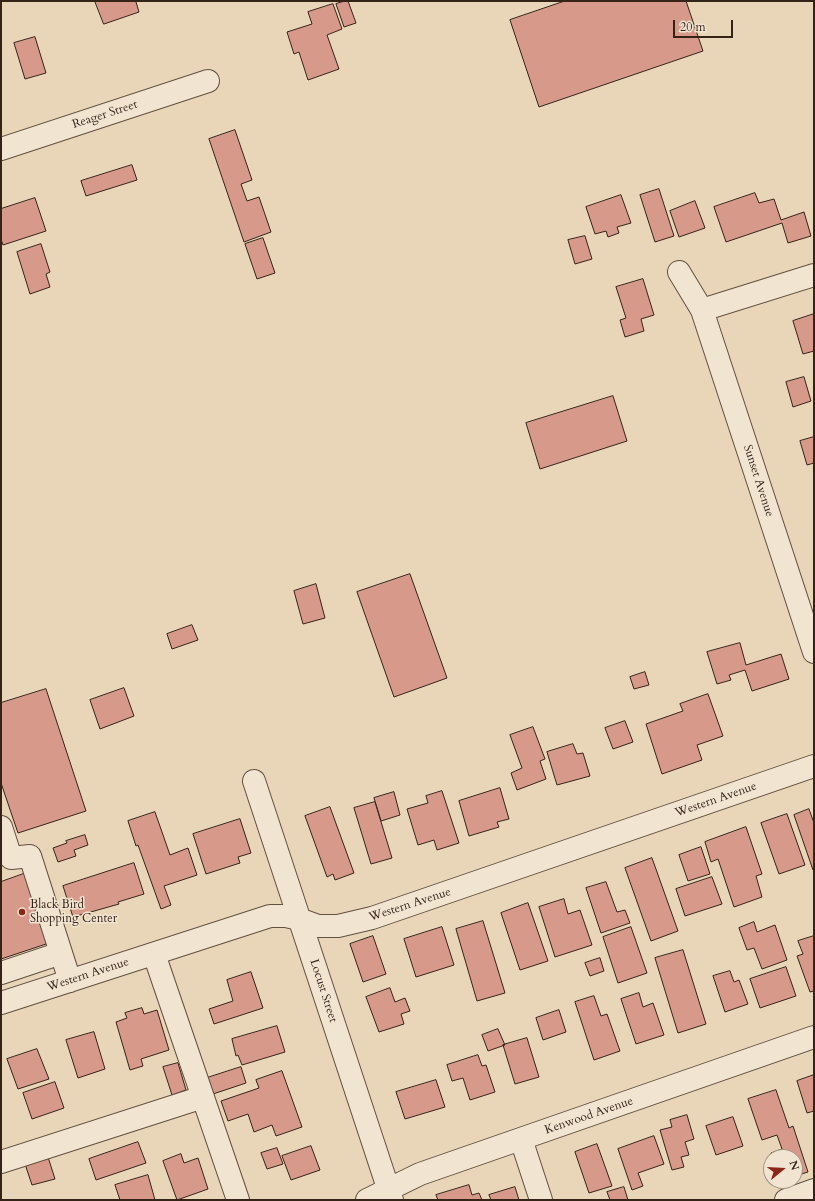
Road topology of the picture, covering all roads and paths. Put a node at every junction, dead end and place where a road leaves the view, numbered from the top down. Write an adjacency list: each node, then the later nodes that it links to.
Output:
1 (208, 81): 2 (street, Reager Street)
2 (1, 149)
3 (679, 272): 5 (street, Sunset Avenue)
4 (814, 275): 5 (street)
5 (702, 310): 6 (street, Sunset Avenue)
6 (814, 652)
7 (814, 766): 10 (street, Western Avenue)
8 (254, 781): 10 (street, Locust Street)
9 (1, 827): 12 (street)
10 (299, 918): 11 (street, Western Avenue); 22 (street, Locust Street)
11 (154, 954): 14 (street, Western Avenue); 18 (street)
12 (51, 956): 13 (street); 14 (street)
13 (7, 972): 15 (street)
14 (60, 984): 15 (street, Western Avenue)
15 (22, 996): 16 (street, Western Avenue)
16 (1, 1003)
17 (814, 1037): 19 (street, Kenwood Avenue)
18 (203, 1097): 20 (street); 23 (street)
19 (521, 1139): 22 (street, Kenwood Avenue); 25 (street)
20 (1, 1162)
21 (814, 1190): 26 (street)
22 (390, 1195): 24 (street, Kenwood Avenue)
23 (238, 1200)
24 (367, 1200)
25 (541, 1200)
26 (786, 1200)

